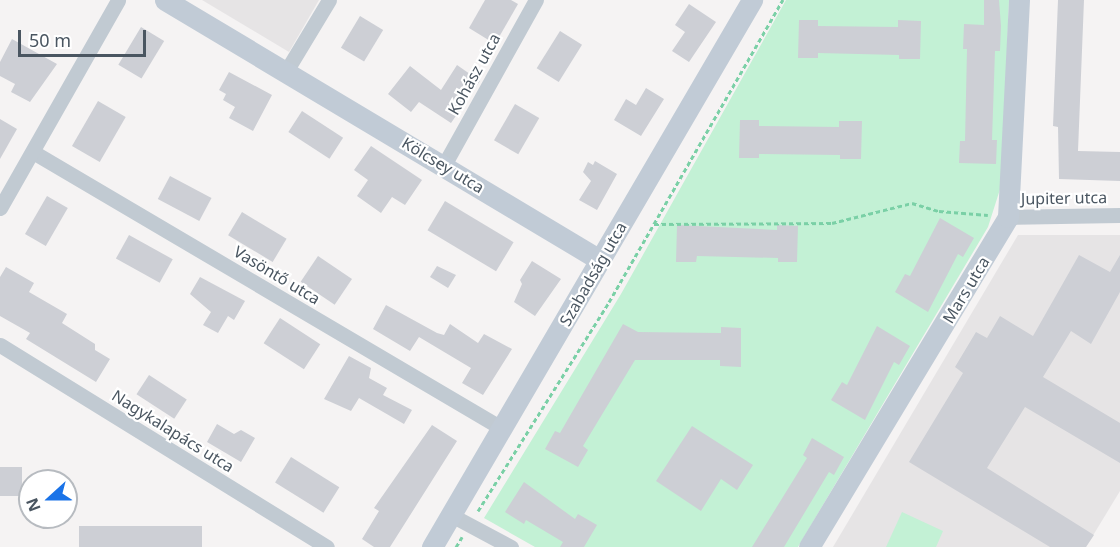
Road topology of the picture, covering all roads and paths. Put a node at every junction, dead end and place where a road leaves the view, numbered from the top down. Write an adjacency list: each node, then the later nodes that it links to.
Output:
1 (118, 0): 9 (street)
2 (165, 0): 8 (street, Kölcsey utca)
3 (329, 0): 8 (street)
4 (536, 0): 10 (street, Kohász utca)
5 (752, 0): 15 (street, Szabadság utca)
6 (783, 0): 14 (path)
7 (1018, 0): 13 (street, Mars utca)
8 (285, 73): 10 (street, Kölcsey utca)
9 (33, 152): 11 (street); 17 (street, Vasöntő utca)
10 (444, 165): 15 (street, Kölcsey utca)
11 (0, 208)
12 (1120, 215): 13 (street, Jupiter utca)
13 (1008, 217): 14 (path); 23 (street, Mars utca)
14 (654, 224): 18 (path)
15 (600, 260): 17 (street, Szabadság utca)
16 (0, 345): 19 (street, Nagykalapács utca)
17 (503, 429): 18 (street, Szabadság utca)
18 (460, 520): 20 (street, Szabadság utca); 21 (path); 22 (street)
19 (327, 547)
20 (432, 547)
21 (456, 547)
22 (512, 547)
23 (809, 547)

